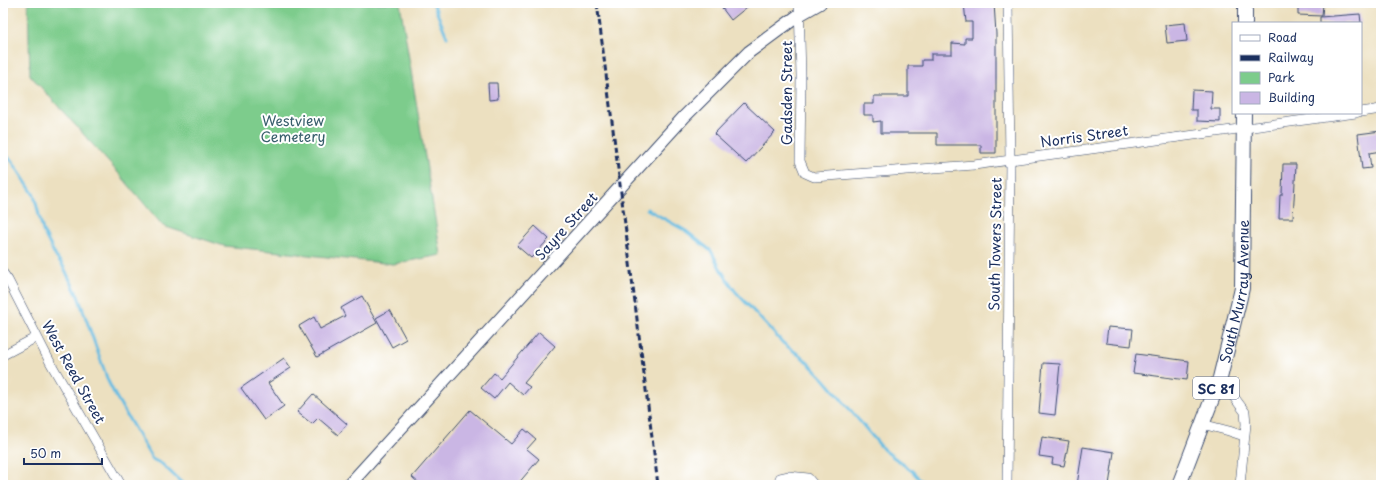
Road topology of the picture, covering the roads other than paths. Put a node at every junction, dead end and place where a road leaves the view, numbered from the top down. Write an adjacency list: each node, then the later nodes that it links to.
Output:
1 (799, 3): 5 (street, Gadsden Street)
2 (820, 3): 5 (main road, Sayre Street)
3 (1008, 3): 12 (street, South Towers Street)
4 (1245, 3): 6 (main road)
5 (799, 15): 13 (street, Gadsden Street); 21 (main road, Sayre Street)
6 (1245, 22)
7 (1381, 110): 8 (street)
8 (1362, 112)
9 (1244, 114): 11 (main road, South Murray Avenue / SC 81)
10 (1349, 114): 11 (street, Norris Street)
11 (1244, 129): 12 (street, Norris Street); 17 (main road, South Murray Avenue / SC 81)
12 (1010, 160): 13 (street, Norris Street); 24 (street, South Towers Street)
13 (814, 177)
14 (3, 273): 15 (street, West Reed Street)
15 (37, 337): 16 (street); 20 (street, West Reed Street)
16 (3, 355)
17 (1220, 378): 18 (main road, South Murray Avenue / SC 81); 19 (street)
18 (1202, 424): 19 (street); 25 (main road, South Murray Avenue / SC 81)
19 (1244, 436): 26 (street)
20 (121, 485)
21 (350, 485)
22 (778, 485): 23 (street)
23 (814, 485)
24 (1007, 485)
25 (1179, 485)
26 (1240, 485)

